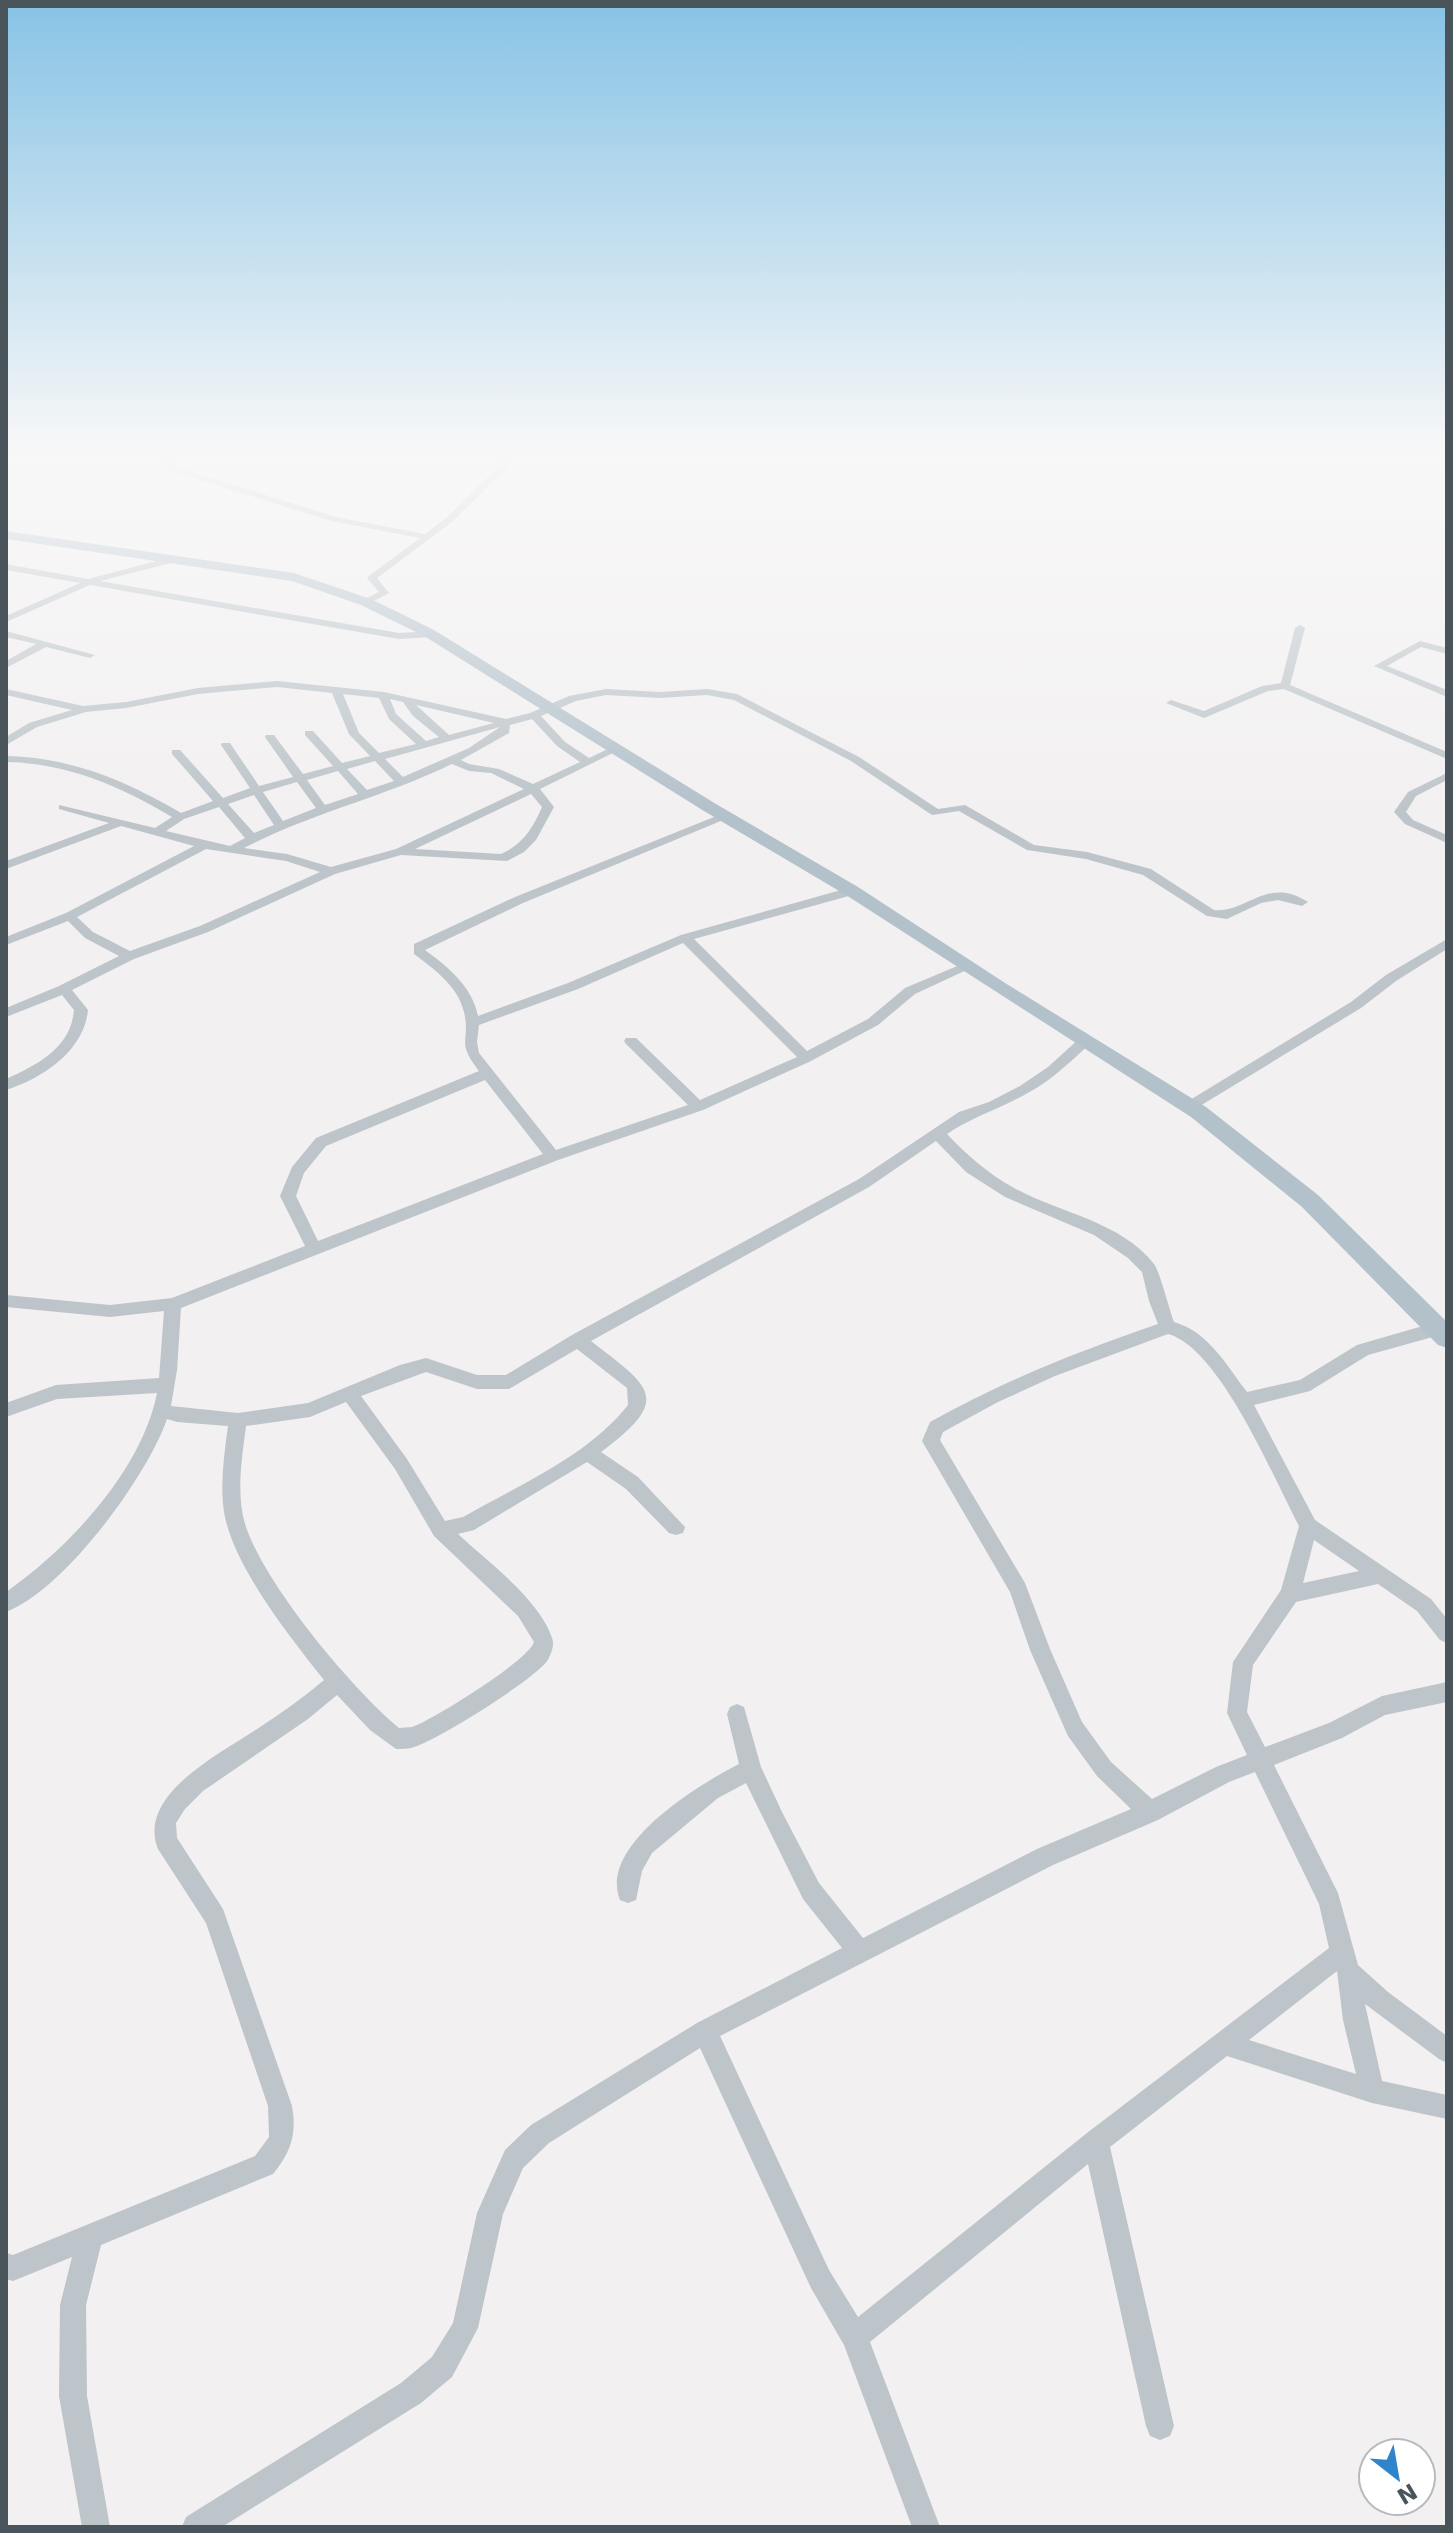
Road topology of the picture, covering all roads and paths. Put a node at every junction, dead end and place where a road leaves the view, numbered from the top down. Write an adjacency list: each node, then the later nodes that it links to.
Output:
1 (26, 574): 7 (street)
2 (49, 574): 6 (street)
3 (116, 574): 6 (street)
4 (276, 574): 8 (main road)
5 (377, 574): 8 (street)
6 (93, 580): 9 (street); 12 (street)
7 (6, 581)
8 (368, 601): 12 (main road)
9 (6, 619)
10 (1300, 628): 17 (street)
11 (6, 634): 13 (street)
12 (433, 634): 25 (main road)
13 (46, 643): 15 (street); 16 (street)
14 (1447, 651): 20 (street)
15 (90, 655)
16 (6, 665)
17 (1285, 686): 23 (street); 35 (street)
18 (6, 692): 24 (street)
19 (337, 692): 21 (street); 24 (street); 36 (street)
20 (1447, 694)
21 (384, 695): 22 (street); 31 (street)
22 (406, 699): 26 (street); 29 (street)
23 (1171, 703)
24 (85, 709): 30 (street)
25 (542, 712): 26 (street); 33 (main road); 39 (street); 63 (street)
26 (505, 722): 29 (street); 38 (street)
27 (309, 733): 40 (street)
28 (270, 737): 42 (street)
29 (446, 738): 31 (street)
30 (6, 742)
31 (423, 744): 36 (street)
32 (226, 745): 45 (street)
33 (616, 749): 39 (street); 50 (main road)
34 (176, 752): 47 (street)
35 (1447, 756)
36 (377, 758): 40 (street); 43 (street)
37 (6, 759): 51 (street)
38 (452, 759): 43 (street); 44 (street)
39 (589, 763): 44 (street)
40 (339, 768): 42 (street); 46 (street)
41 (1447, 776): 56 (street)
42 (301, 778): 45 (street); 49 (street)
43 (402, 782): 46 (street)
44 (531, 788): 59 (street); 59 (street)
45 (256, 790): 47 (street); 53 (street)
46 (365, 795): 49 (street)
47 (220, 802): 51 (street); 55 (street)
48 (63, 807): 52 (street)
49 (324, 811): 53 (street)
50 (724, 816): 62 (main road); 72 (street)
51 (180, 817): 54 (street)
52 (119, 823): 54 (street); 60 (street)
53 (279, 824): 55 (street)
54 (159, 831): 57 (street)
55 (252, 838): 58 (street)
56 (1447, 839)
57 (204, 845): 58 (street); 64 (street)
58 (230, 850): 61 (street)
59 (400, 852): 61 (street)
60 (6, 865)
61 (331, 871): 68 (street)
62 (852, 891): 65 (street); 69 (main road)
63 (1302, 902)
64 (70, 916): 66 (street); 68 (street)
65 (685, 938): 72 (street); 75 (street)
66 (6, 941)
67 (1447, 943): 78 (street)
68 (129, 956): 70 (street)
69 (967, 967): 73 (main road); 75 (street)
70 (64, 989): 71 (street); 77 (street)
71 (6, 1013)
72 (473, 1022): 76 (street)
73 (1086, 1040): 78 (main road); 80 (street)
74 (631, 1041): 79 (street)
75 (806, 1058): 79 (street)
76 (486, 1074): 81 (street); 82 (street)
77 (6, 1085)
78 (1190, 1106): 86 (main road)
79 (698, 1107): 81 (street)
80 (937, 1133): 85 (street); 87 (street)
81 (553, 1156): 82 (street)
82 (315, 1250): 84 (street)
83 (6, 1301): 84 (street)
84 (173, 1304): 88 (street)
85 (1168, 1327): 90 (street); 107 (street)
86 (1443, 1331): 90 (street)
87 (578, 1340): 89 (street); 94 (street)
88 (166, 1385): 91 (street); 92 (street)
89 (350, 1394): 93 (street); 97 (street)
90 (1243, 1400): 95 (street)
91 (6, 1410)
92 (162, 1410): 93 (street); 100 (street)
93 (238, 1420): 102 (street)
94 (587, 1452): 96 (street); 97 (street)
95 (1308, 1526): 98 (street); 99 (street)
96 (676, 1527)
97 (441, 1530): 102 (street)
98 (1381, 1575): 99 (street); 101 (street)
99 (1290, 1594): 105 (street)
100 (6, 1603)
101 (1447, 1634)
102 (338, 1681): 117 (street)
103 (1447, 1692): 105 (street)
104 (737, 1714): 106 (street)
105 (1261, 1758): 107 (street); 110 (street)
106 (751, 1769): 108 (street); 109 (street)
107 (1150, 1812): 109 (street)
108 (628, 1892)
109 (859, 1951): 111 (street)
110 (1347, 1965): 112 (street); 113 (street); 114 (street)
111 (705, 2031): 119 (street); 122 (street)
112 (1222, 2043): 114 (street); 116 (street)
113 (1447, 2051)
114 (1372, 2091): 115 (street)
115 (1447, 2107)
116 (1096, 2142): 119 (street); 120 (street)
117 (90, 2238): 118 (street); 121 (street)
118 (6, 2266)
119 (855, 2337): 123 (street)
120 (1160, 2426)
121 (96, 2527)
122 (196, 2527)
123 (926, 2527)

